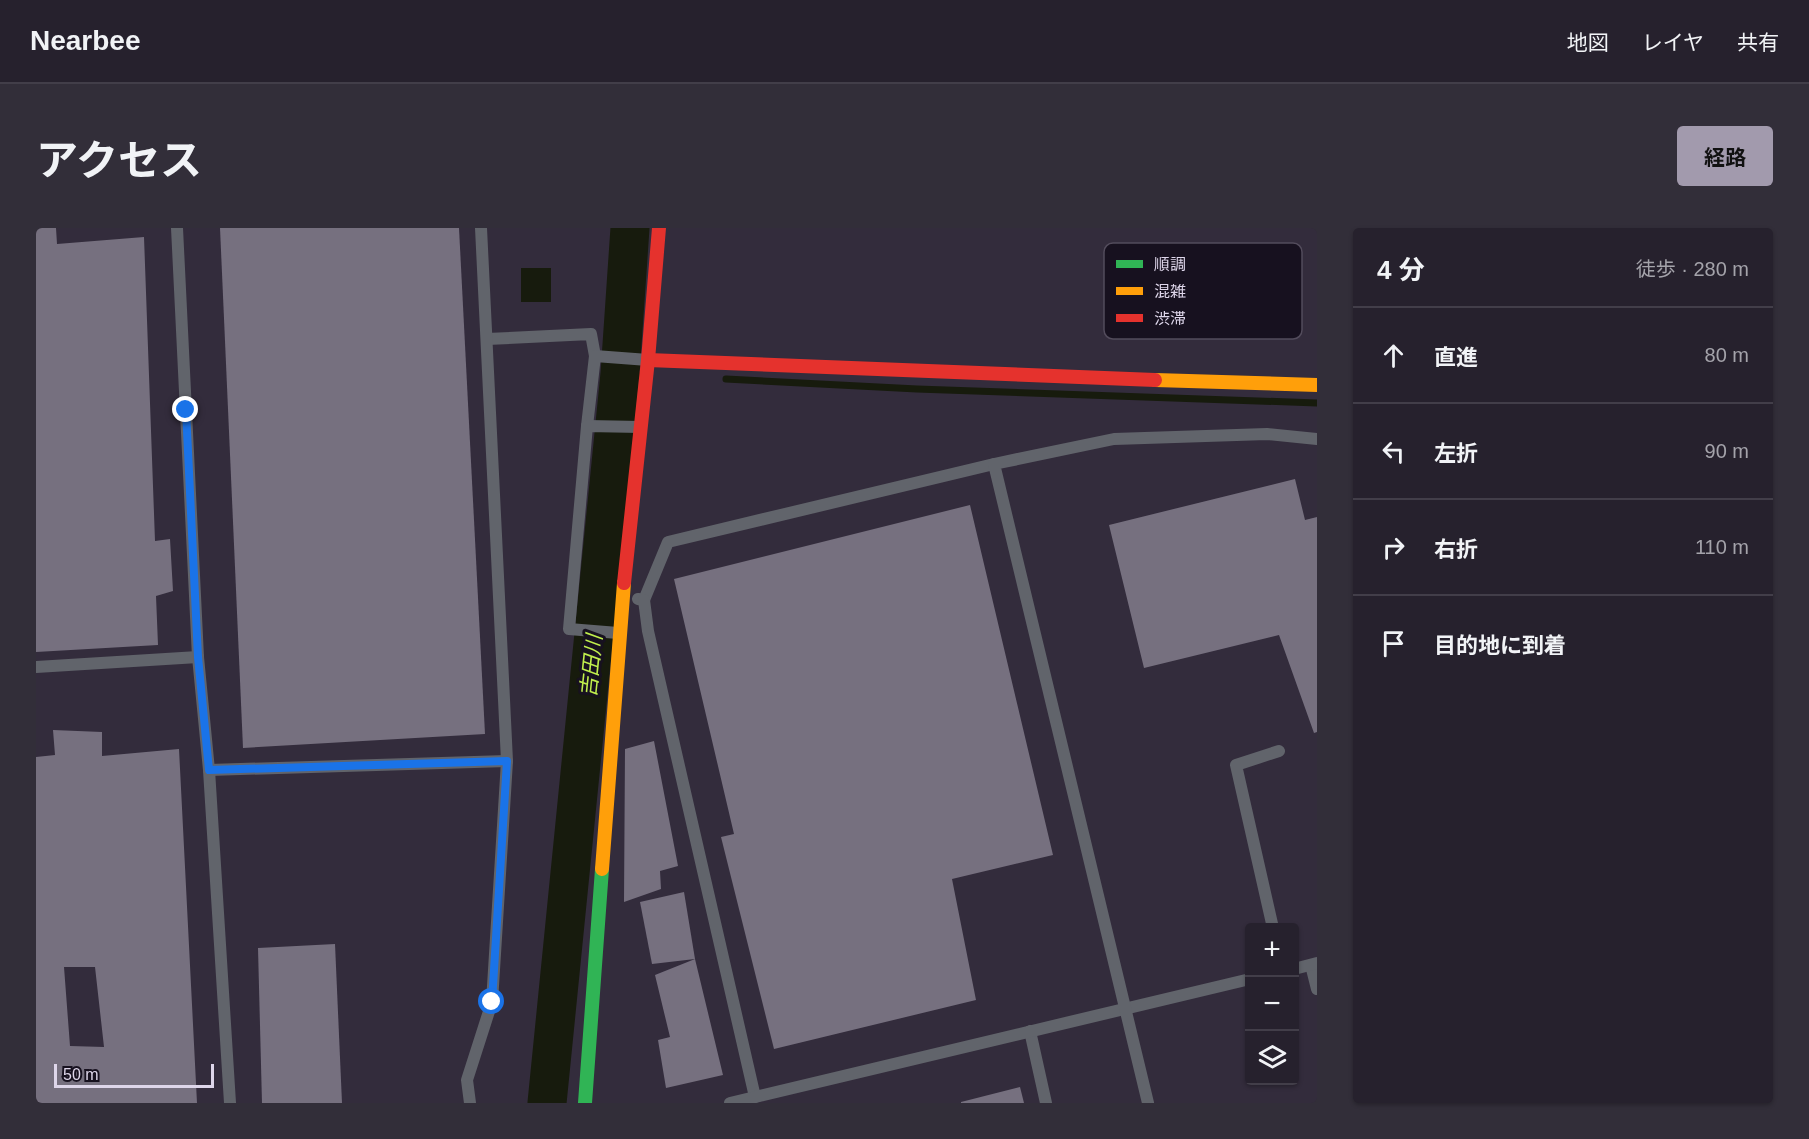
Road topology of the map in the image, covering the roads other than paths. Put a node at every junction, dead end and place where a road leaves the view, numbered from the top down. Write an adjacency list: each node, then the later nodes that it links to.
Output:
1 (177, 228): 15 (lane)
2 (481, 228): 4 (lane)
3 (659, 228): 6 (street)
4 (487, 339): 5 (lane); 18 (lane)
5 (596, 356): 6 (lane); 8 (lane)
6 (648, 360): 7 (street); 9 (street)
7 (1317, 385)
8 (588, 426): 9 (lane); 14 (lane)
9 (640, 427): 12 (street)
10 (1317, 439): 11 (lane)
11 (994, 464): 13 (lane); 25 (lane)
12 (622, 597): 13 (lane); 14 (street)
13 (644, 600): 27 (lane)
14 (619, 633): 30 (street)
15 (198, 657): 16 (lane); 19 (lane)
16 (36, 667)
17 (1279, 751): 20 (lane)
18 (507, 761): 19 (lane); 29 (lane)
19 (209, 770): 28 (lane)
20 (1272, 923)
21 (1314, 964): 22 (lane); 24 (lane)
22 (1299, 968)
23 (1245, 980): 25 (lane)
24 (1317, 989)
25 (1126, 1008): 26 (lane); 33 (lane)
26 (1030, 1031): 27 (lane); 32 (lane)
27 (755, 1097): 31 (lane)
28 (230, 1103)
29 (470, 1103)
30 (585, 1103)
31 (730, 1103)
32 (1047, 1103)
33 (1148, 1103)

